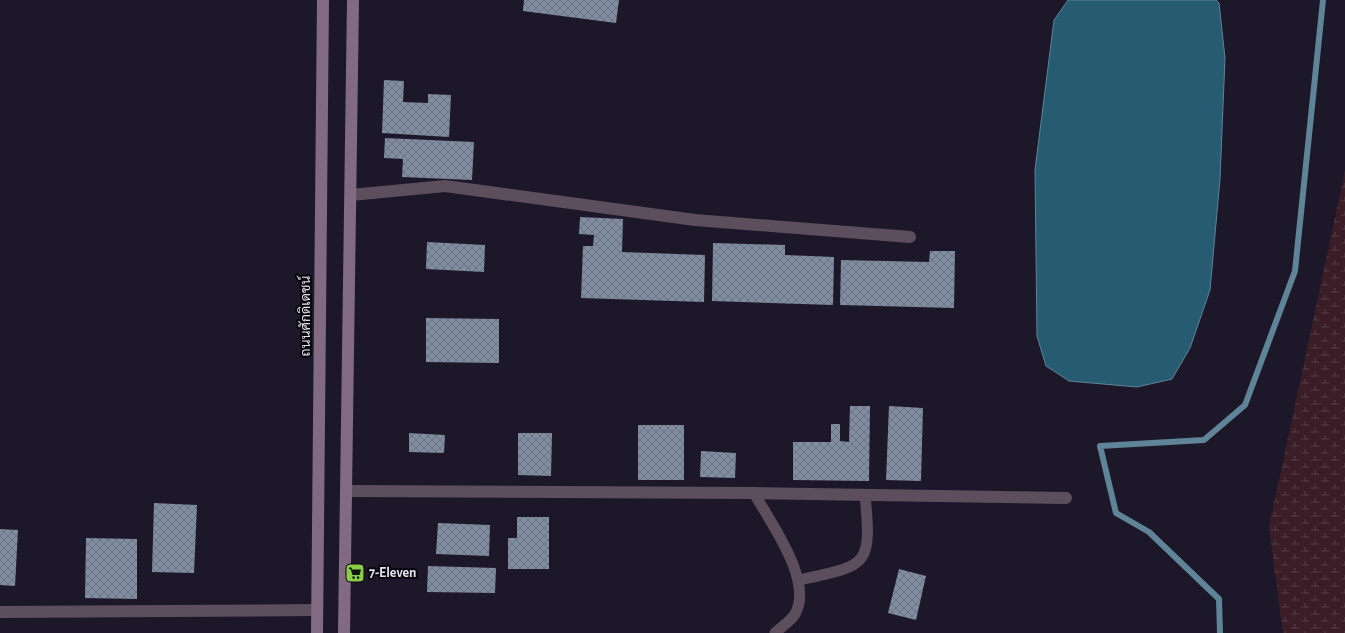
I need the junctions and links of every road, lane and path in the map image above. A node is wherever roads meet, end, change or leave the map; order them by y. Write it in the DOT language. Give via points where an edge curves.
graph roads {
  1 [pos="323,0"];
  2 [pos="353,0"];
  3 [pos="351,195"];
  4 [pos="910,237"];
  5 [pos="346,491"];
  6 [pos="754,493"];
  7 [pos="865,494"];
  8 [pos="1066,498"];
  9 [pos="799,580"];
  10 [pos="317,610"];
  11 [pos="0,612"];
  12 [pos="317,633"];
  13 [pos="344,633"];
  14 [pos="775,633"];
  1 -- 10 [label="main road, ถนนศักดิเดชน์"];
  2 -- 3 [label="main road"];
  3 -- 4 [label="street" via="445,186 695,220"];
  3 -- 5 [label="main road"];
  5 -- 6 [label="street"];
  5 -- 13 [label="main road"];
  6 -- 7 [label="street"];
  6 -- 9 [label="lane"];
  7 -- 8 [label="street"];
  7 -- 9 [label="lane" via="868,530 866,547 860,561 842,571"];
  9 -- 14 [label="lane" via="799,603 794,614"];
  10 -- 11 [label="street"];
  10 -- 12 [label="main road, ถนนศักดิเดชน์"];
}
